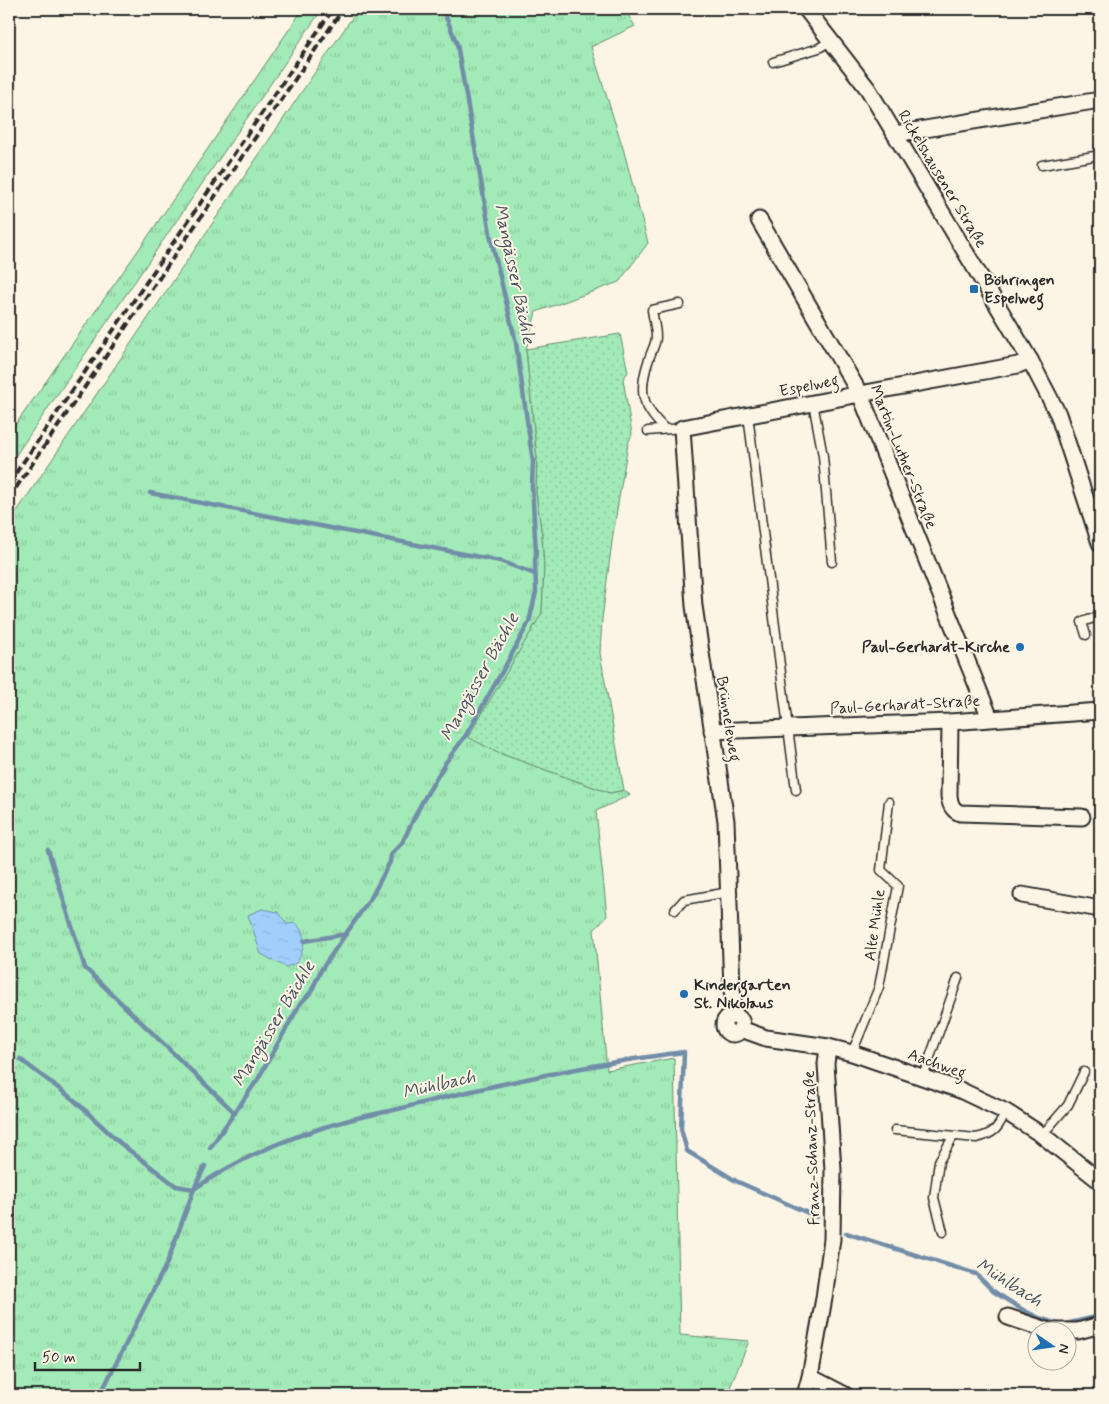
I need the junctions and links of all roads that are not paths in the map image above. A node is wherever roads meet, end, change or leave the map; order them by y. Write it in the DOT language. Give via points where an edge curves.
graph roads {
  1 [pos="806,9"];
  2 [pos="830,41"];
  3 [pos="773,62"];
  4 [pos="1100,100"];
  5 [pos="895,134"];
  6 [pos="1100,155"];
  7 [pos="1042,165"];
  8 [pos="759,220"];
  9 [pos="680,304"];
  10 [pos="1030,360"];
  11 [pos="860,394"];
  12 [pos="813,403"];
  13 [pos="748,415"];
  14 [pos="682,428"];
  15 [pos="664,429"];
  16 [pos="648,431"];
  17 [pos="1100,543"];
  18 [pos="832,562"];
  19 [pos="1100,616"];
  20 [pos="1086,635"];
  21 [pos="1100,711"];
  22 [pos="990,718"];
  23 [pos="950,722"];
  24 [pos="788,728"];
  25 [pos="712,731"];
  26 [pos="796,790"];
  27 [pos="889,802"];
  28 [pos="1082,817"];
  29 [pos="729,892"];
  30 [pos="1022,896"];
  31 [pos="1100,909"];
  32 [pos="675,910"];
  33 [pos="958,978"];
  34 [pos="738,1023"];
  35 [pos="828,1047"];
  36 [pos="852,1052"];
  37 [pos="1084,1072"];
  38 [pos="923,1077"];
  39 [pos="1006,1112"];
  40 [pos="895,1130"];
  41 [pos="1042,1136"];
  42 [pos="953,1137"];
  43 [pos="1100,1181"];
  44 [pos="943,1232"];
  45 [pos="1008,1317"];
  46 [pos="1100,1325"];
  47 [pos="810,1377"];
  48 [pos="805,1395"];
  49 [pos="845,1395"];
  1 -- 2 [label="street, Rickelshausener Straße"];
  2 -- 3 [label="lane" via="819,48"];
  2 -- 5 [label="street, Rickelshausener Straße" via="868,89"];
  4 -- 5 [label="street"];
  5 -- 10 [label="street, Rickelshausener Straße"];
  6 -- 7 [label="lane"];
  8 -- 11 [label="street, Martin-Luther-Straße"];
  9 -- 15 [label="lane" via="652,310 656,338 643,388 645,404"];
  10 -- 11 [label="street, Espelweg" via="1018,366"];
  10 -- 17 [label="street, Rickelshausener Straße" via="1058,414"];
  11 -- 12 [label="street, Espelweg"];
  11 -- 22 [label="street, Martin-Luther-Straße"];
  12 -- 13 [label="street, Espelweg"];
  12 -- 18 [label="lane" via="823,456"];
  13 -- 14 [label="street, Espelweg"];
  13 -- 24 [label="lane"];
  14 -- 15 [label="lane"];
  14 -- 25 [label="street, Brünneleweg" via="694,606"];
  15 -- 16 [label="lane"];
  19 -- 20 [label="lane" via="1082,622"];
  21 -- 22 [label="street, Paul-Gerhardt-Straße"];
  22 -- 23 [label="street, Paul-Gerhardt-Straße"];
  23 -- 24 [label="street, Paul-Gerhardt-Straße"];
  23 -- 28 [label="street" via="949,796 955,811"];
  24 -- 25 [label="street, Paul-Gerhardt-Straße"];
  24 -- 26 [label="lane"];
  25 -- 29 [label="street, Brünneleweg" via="726,821"];
  27 -- 36 [label="lane, Alte Mühle" via="881,870 898,886 879,987"];
  29 -- 32 [label="lane" via="684,900"];
  29 -- 34 [label="street, Brünneleweg" via="732,989"];
  30 -- 31 [label="street"];
  33 -- 38 [label="lane"];
  34 -- 35 [label="street, Aachweg" via="766,1038"];
  35 -- 36 [label="street, Aachweg"];
  35 -- 47 [label="street, Franz-Schanz-Straße" via="832,1239"];
  36 -- 38 [label="street, Aachweg"];
  37 -- 41 [label="lane" via="1068,1105"];
  38 -- 39 [label="street, Aachweg"];
  39 -- 41 [label="street, Aachweg"];
  39 -- 42 [label="lane" via="997,1128 988,1135"];
  40 -- 42 [label="lane"];
  41 -- 43 [label="street, Aachweg"];
  42 -- 44 [label="lane" via="939,1161 934,1198"];
  45 -- 46 [label="street" via="1050,1331 1078,1331"];
  47 -- 48 [label="street, Franz-Schanz-Straße"];
  47 -- 49 [label="street"];
}
